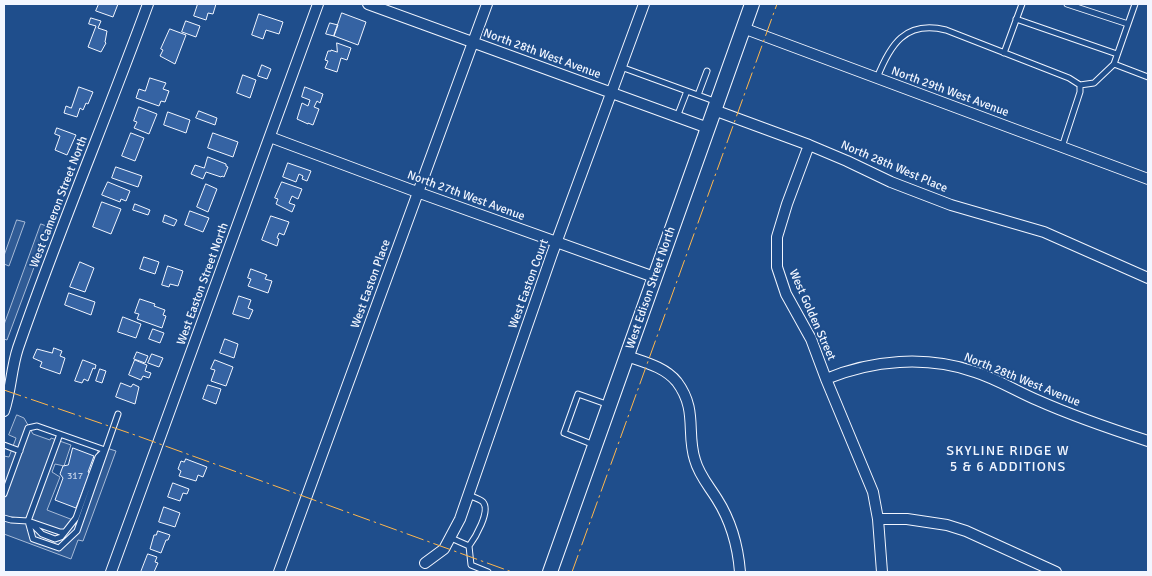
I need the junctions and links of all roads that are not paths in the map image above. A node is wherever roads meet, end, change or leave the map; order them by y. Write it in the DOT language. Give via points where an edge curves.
graph roads {
  1 [pos="148,4"];
  2 [pos="318,4"];
  3 [pos="368,4"];
  4 [pos="487,4"];
  5 [pos="644,4"];
  6 [pos="752,4"];
  7 [pos="1022,4"];
  8 [pos="1066,4"];
  9 [pos="1135,4"];
  10 [pos="1016,19"];
  11 [pos="1128,24"];
  12 [pos="744,28"];
  13 [pos="474,42"];
  14 [pos="1004,53"];
  15 [pos="1117,54"];
  16 [pos="1114,64"];
  17 [pos="622,67"];
  18 [pos="707,71"];
  19 [pos="1148,77"];
  20 [pos="877,78"];
  21 [pos="1080,84"];
  22 [pos="687,91"];
  23 [pos="612,93"];
  24 [pos="698,95"];
  25 [pos="716,106"];
  26 [pos="677,117"];
  27 [pos="708,128"];
  28 [pos="270,137"];
  29 [pos="809,145"];
  30 [pos="1062,146"];
  31 [pos="1148,179"];
  32 [pos="417,192"];
  33 [pos="557,242"];
  34 [pos="654,277"];
  35 [pos="1148,278"];
  36 [pos="627,356"];
  37 [pos="826,379"];
  38 [pos="609,405"];
  39 [pos="4,411"];
  40 [pos="118,414"];
  41 [pos="60,434"];
  42 [pos="1148,441"];
  43 [pos="4,445"];
  44 [pos="596,445"];
  45 [pos="104,450"];
  46 [pos="20,451"];
  47 [pos="4,494"];
  48 [pos="468,495"];
  49 [pos="4,518"];
  50 [pos="878,519"];
  51 [pos="28,521"];
  52 [pos="65,532"];
  53 [pos="451,538"];
  54 [pos="469,546"];
  55 [pos="425,564"];
  56 [pos="111,572"];
  57 [pos="279,572"];
  58 [pos="488,572"];
  59 [pos="550,572"];
  60 [pos="740,572"];
  61 [pos="882,572"];
  62 [pos="1056,572"];
  1 -- 39 [label="street, West Cameron Street North" via="17,351"];
  2 -- 28 [label="street, West Easton Street North"];
  3 -- 13 [label="street, North 28th West Avenue"];
  4 -- 13 [label="street, West Easton Place"];
  5 -- 17 [label="street, West Easton Court"];
  6 -- 12 [label="main road, West Edison Street North"];
  7 -- 10 [label="lane"];
  8 -- 11 [label="lane"];
  9 -- 11 [label="lane"];
  10 -- 14 [label="lane"];
  10 -- 15 [label="lane"];
  11 -- 15 [label="lane"];
  12 -- 20 [label="street, North 29th West Avenue"];
  12 -- 25 [label="main road, West Edison Street North"];
  13 -- 23 [label="street, North 28th West Avenue"];
  13 -- 32 [label="street, West Easton Place"];
  14 -- 20 [label="lane" via="946,30 912,31 898,38"];
  14 -- 21 [label="lane"];
  15 -- 16 [label="lane"];
  16 -- 19 [label="lane"];
  16 -- 21 [label="lane" via="1094,83"];
  17 -- 22 [label="lane"];
  17 -- 23 [label="street, West Easton Court"];
  18 -- 24 [label="lane"];
  20 -- 30 [label="street, North 29th West Avenue"];
  21 -- 30 [label="lane"];
  22 -- 24 [label="lane"];
  22 -- 26 [label="lane"];
  23 -- 26 [label="street, North 28th West Avenue"];
  23 -- 33 [label="street, West Easton Court"];
  24 -- 25 [label="lane"];
  25 -- 27 [label="main road, West Edison Street North"];
  25 -- 29 [label="street, North 28th West Place"];
  26 -- 27 [label="street, North 28th West Avenue"];
  27 -- 34 [label="main road, West Edison Street North"];
  28 -- 32 [label="street, North 27th West Avenue"];
  28 -- 56 [label="street, West Easton Street North"];
  29 -- 35 [label="street, North 28th West Place" via="951,205 1044,232"];
  29 -- 37 [label="street, West Golden Street" via="777,237 778,266 786,294 811,339"];
  30 -- 31 [label="street, North 29th West Avenue"];
  32 -- 33 [label="street, North 27th West Avenue"];
  32 -- 57 [label="street, West Easton Place"];
  33 -- 34 [label="street, North 27th West Avenue"];
  33 -- 48 [label="street, West Easton Court"];
  34 -- 36 [label="main road, West Edison Street North"];
  36 -- 38 [label="main road, West Edison Street North"];
  36 -- 60 [label="street" via="672,376 683,393 692,420 694,458 729,523"];
  37 -- 42 [label="street, North 28th West Avenue" via="878,364 944,364 975,372 1112,430"];
  37 -- 50 [label="street, West Golden Street" via="873,492"];
  38 -- 44 [label="main road, West Edison Street North"];
  38 -- 44 [label="lane" via="578,394 564,434"];
  40 -- 45 [label="lane"];
  41 -- 45 [label="lane"];
  41 -- 46 [label="lane" via="38,426 28,428"];
  41 -- 51 [label="lane"];
  43 -- 46 [label="lane"];
  44 -- 59 [label="main road, West Edison Street North"];
  45 -- 51 [label="lane" via="77,531 60,548 33,539"];
  45 -- 52 [label="lane" via="98,457 76,518"];
  46 -- 47 [label="lane"];
  48 -- 53 [label="street, West Easton Court"];
  48 -- 54 [label="lane" via="482,501 486,507 476,537"];
  49 -- 51 [label="lane"];
  50 -- 61 [label="street, West Golden Street"];
  50 -- 62 [label="street" via="907,519 947,525"];
  51 -- 52 [label="lane"];
  51 -- 52 [label="lane" via="42,534 55,539"];
  53 -- 54 [label="lane"];
  53 -- 55 [label="street, West Easton Court"];
  54 -- 58 [label="lane" via="470,565"];
}
